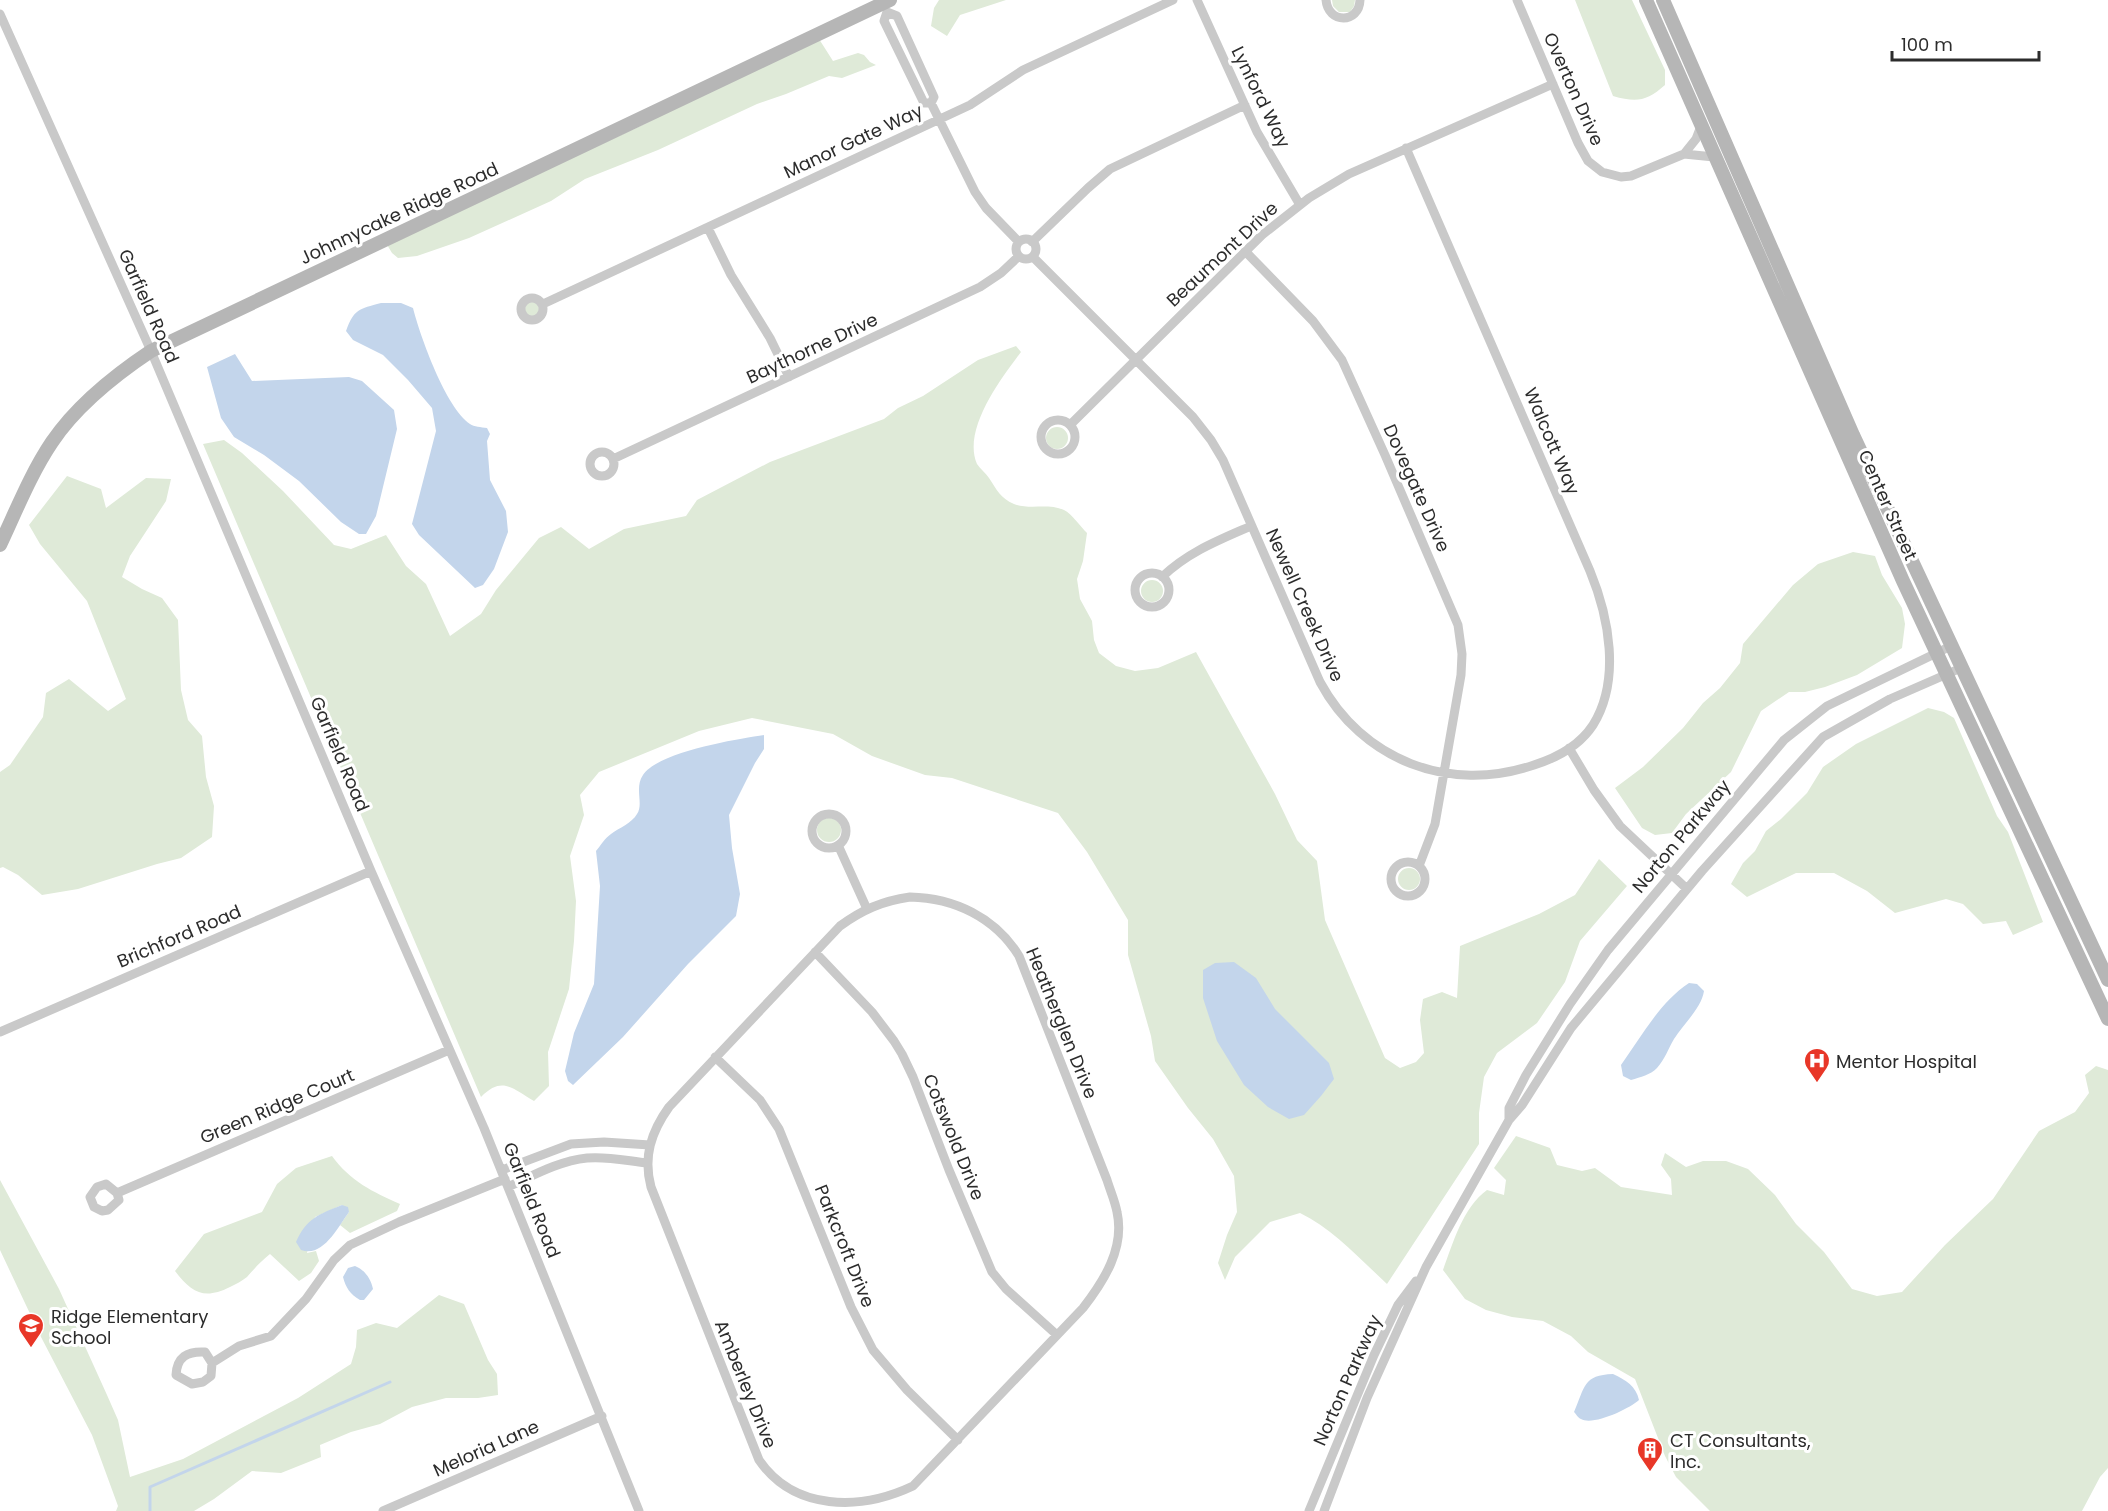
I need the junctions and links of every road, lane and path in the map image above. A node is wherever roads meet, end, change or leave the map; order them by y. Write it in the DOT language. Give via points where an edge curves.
graph roads {
  1 [pos="1173,0"];
  2 [pos="1197,0"];
  3 [pos="1326,0"];
  4 [pos="1360,0"];
  5 [pos="1516,0"];
  6 [pos="1646,0"];
  7 [pos="1663,0"];
  8 [pos="886,4"];
  9 [pos="0,14"];
  10 [pos="1553,84"];
  11 [pos="931,103"];
  12 [pos="1245,105"];
  13 [pos="939,119"];
  14 [pos="1701,126"];
  15 [pos="1406,148"];
  16 [pos="1684,154"];
  17 [pos="1714,157"];
  18 [pos="1300,205"];
  19 [pos="708,228"];
  20 [pos="1019,242"];
  21 [pos="1032,242"];
  22 [pos="1245,251"];
  23 [pos="1019,256"];
  24 [pos="1033,257"];
  25 [pos="543,304"];
  26 [pos="151,351"];
  27 [pos="1136,360"];
  28 [pos="789,377"];
  29 [pos="1070,425"];
  30 [pos="613,459"];
  31 [pos="1251,526"];
  32 [pos="0,545"];
  33 [pos="1918,574"];
  34 [pos="1162,577"];
  35 [pos="1903,581"];
  36 [pos="1951,645"];
  37 [pos="1937,652"];
  38 [pos="1961,668"];
  39 [pos="1947,674"];
  40 [pos="1569,748"];
  41 [pos="1445,774"];
  42 [pos="838,845"];
  43 [pos="1419,866"];
  44 [pos="371,871"];
  45 [pos="1671,875"];
  46 [pos="1687,889"];
  47 [pos="867,909"];
  48 [pos="814,952"];
  49 [pos="2108,980"];
  50 [pos="2108,1019"];
  51 [pos="0,1032"];
  52 [pos="449,1050"];
  53 [pos="716,1057"];
  54 [pos="1509,1120"];
  55 [pos="648,1154"];
  56 [pos="505,1179"];
  57 [pos="117,1192"];
  58 [pos="1116,1243"];
  59 [pos="1426,1267"];
  60 [pos="1057,1335"];
  61 [pos="212,1363"];
  62 [pos="602,1416"];
  63 [pos="958,1440"];
  64 [pos="817,1509"];
  65 [pos="383,1511"];
  66 [pos="639,1511"];
  67 [pos="1309,1511"];
  68 [pos="1324,1511"];
  1 -- 13 [label="street, Manor Gate Way" via="1023,70 983,97"];
  2 -- 12 [label="street, Lynford Way"];
  3 -- 4 [label="street" via="1330,13 1346,19 1356,13"];
  5 -- 10 [label="street, Overton Drive"];
  6 -- 14 [label="main road, Center Street"];
  7 -- 33 [label="main road, Center Street"];
  8 -- 11 [label="street" via="897,16 934,97"];
  8 -- 11 [label="street" via="884,21 924,103"];
  8 -- 26 [label="main road, Johnnycake Ridge Road"];
  9 -- 26 [label="street, Garfield Road"];
  10 -- 15 [label="street, Beaumont Drive"];
  10 -- 16 [label="street, Overton Drive" via="1588,161 1602,172 1631,176"];
  11 -- 13 [label="street"];
  12 -- 18 [label="street, Lynford Way" via="1265,148"];
  12 -- 21 [label="street" via="1110,169"];
  13 -- 19 [label="street, Manor Gate Way"];
  13 -- 20 [label="street" via="975,192"];
  14 -- 16 [label="street"];
  14 -- 17 [label="main road, Center Street"];
  15 -- 18 [label="street, Beaumont Drive" via="1349,174"];
  15 -- 40 [label="street, Walcott Way" via="1598,589 1610,659 1607,690 1592,727"];
  16 -- 17 [label="street, Overton Drive"];
  17 -- 35 [label="main road, Center Street"];
  18 -- 22 [label="street, Beaumont Drive"];
  19 -- 25 [label="street, Manor Gate Way"];
  19 -- 28 [label="street"];
  20 -- 21 [label="street"];
  20 -- 23 [label="street"];
  21 -- 24 [label="street" via="1036,249"];
  22 -- 27 [label="street, Beaumont Drive"];
  22 -- 41 [label="street, Dovegate Drive" via="1313,321 1342,360 1456,618 1462,667"];
  23 -- 24 [label="street"];
  23 -- 28 [label="street, Baythorne Drive" via="980,287"];
  24 -- 27 [label="street, Newell Creek Drive"];
  26 -- 32 [label="main road, Johnnycake Ridge Road" via="93,396 52,441"];
  26 -- 44 [label="street, Garfield Road"];
  27 -- 29 [label="street, Beaumont Drive"];
  27 -- 31 [label="street, Newell Creek Drive" via="1211,440"];
  28 -- 30 [label="street, Baythorne Drive"];
  31 -- 34 [label="street" via="1196,550"];
  31 -- 41 [label="street, Newell Creek Drive" via="1320,682 1335,706 1354,728 1385,751"];
  33 -- 35 [label="main road"];
  33 -- 36 [label="main road, Center Street"];
  35 -- 37 [label="main road, Center Street"];
  36 -- 37 [label="street, Norton Parkway"];
  36 -- 38 [label="main road, Center Street"];
  37 -- 39 [label="main road, Center Street"];
  37 -- 45 [label="street, Norton Parkway" via="1827,706 1784,740"];
  38 -- 39 [label="street, Norton Parkway"];
  38 -- 49 [label="main road, Center Street"];
  39 -- 46 [label="street, Norton Parkway" via="1890,699 1823,737"];
  39 -- 50 [label="main road, Center Street"];
  40 -- 41 [label="street, Newell Creek Drive" via="1543,762 1503,773"];
  40 -- 45 [label="street" via="1620,826"];
  41 -- 43 [label="street, Dovegate Drive" via="1435,824"];
  42 -- 47 [label="street"];
  44 -- 51 [label="street, Brichford Road"];
  44 -- 52 [label="street, Garfield Road"];
  45 -- 46 [label="street"];
  45 -- 54 [label="street, Norton Parkway" via="1569,1004 1509,1108"];
  46 -- 54 [label="street, Norton Parkway" via="1570,1028"];
  47 -- 48 [label="street, Heatherglen Drive" via="840,926"];
  47 -- 58 [label="street, Heatherglen Drive" via="910,897 943,901 972,911 1011,944 1107,1180 1117,1211"];
  48 -- 53 [label="street, Heatherglen Drive"];
  48 -- 60 [label="street, Cotswold Drive" via="872,1012 902,1054 992,1272"];
  52 -- 56 [label="street, Garfield Road"];
  52 -- 57 [label="street, Green Ridge Court"];
  53 -- 55 [label="street, Heatherglen Drive" via="669,1107 653,1133"];
  53 -- 63 [label="street, Parkcroft Drive" via="760,1100 779,1129 851,1307 873,1350"];
  54 -- 59 [label="street, Norton Parkway"];
  55 -- 56 [label="street" via="575,1160"];
  55 -- 56 [label="street" via="604,1142 571,1144"];
  55 -- 64 [label="street, Amberley Drive" via="649,1178 660,1211 759,1460 780,1487"];
  56 -- 61 [label="street" via="350,1245 271,1336 239,1346"];
  56 -- 62 [label="street, Garfield Road"];
  58 -- 60 [label="street, Amberley Drive" via="1102,1284"];
  59 -- 67 [label="street, Norton Parkway" via="1398,1305"];
  59 -- 68 [label="street, Norton Parkway" via="1367,1398"];
  60 -- 63 [label="street, Amberley Drive"];
  62 -- 65 [label="street, Meloria Lane"];
  62 -- 66 [label="street, Garfield Road"];
  63 -- 64 [label="street, Amberley Drive" via="913,1486 889,1500 867,1508"];
}
